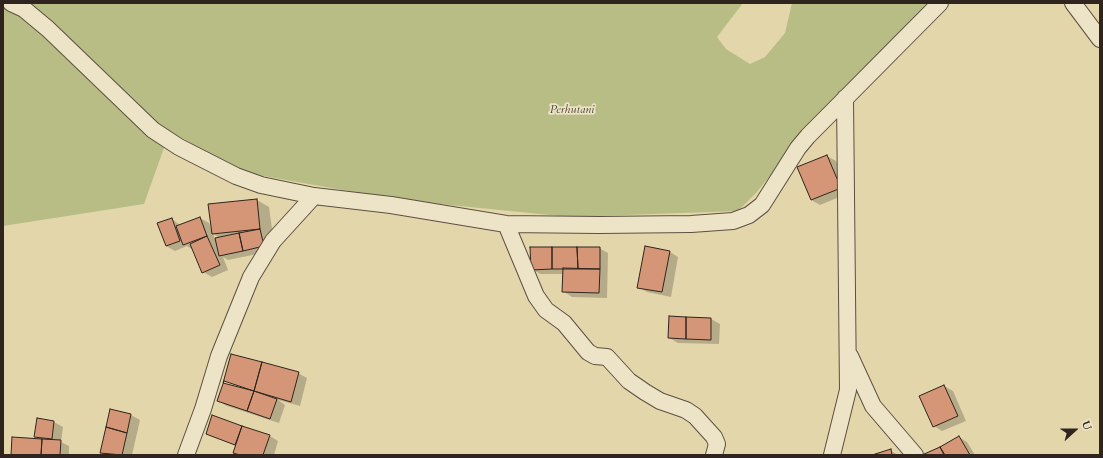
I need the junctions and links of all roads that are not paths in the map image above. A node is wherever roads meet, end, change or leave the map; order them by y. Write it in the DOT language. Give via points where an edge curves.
graph roads {
  1 [pos="11,3"];
  2 [pos="940,3"];
  3 [pos="1073,3"];
  4 [pos="1100,39"];
  5 [pos="845,98"];
  6 [pos="314,196"];
  7 [pos="506,224"];
  8 [pos="847,349"];
  9 [pos="186,455"];
  10 [pos="714,455"];
  11 [pos="832,455"];
  12 [pos="915,455"];
  1 -- 6 [label="street" via="24,9 48,29 153,130 179,147 236,176 262,185"];
  2 -- 5 [label="street"];
  3 -- 4 [label="street"];
  5 -- 7 [label="street" via="798,148 762,205 733,221 660,224"];
  5 -- 8 [label="street"];
  6 -- 7 [label="street" via="391,205"];
  6 -- 9 [label="street" via="273,241 251,277 219,356"];
  7 -- 10 [label="street" via="536,296 546,310 564,322 588,352 595,356 607,357 629,381 645,392 695,416 714,437 717,444"];
  8 -- 11 [label="street" via="848,390"];
  8 -- 12 [label="street" via="873,406"];
}
